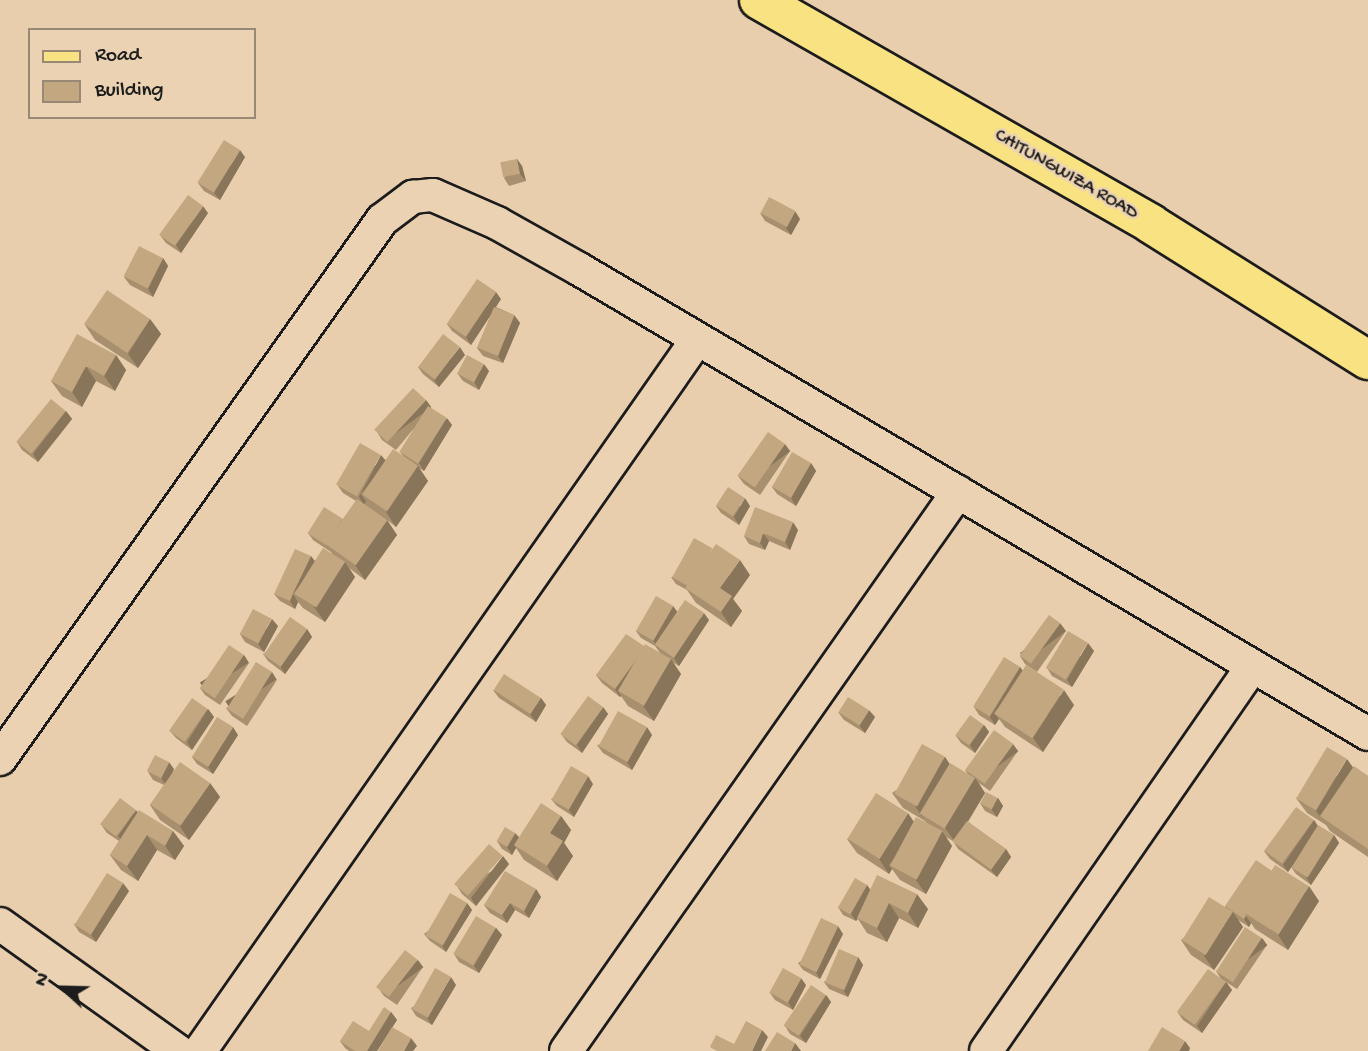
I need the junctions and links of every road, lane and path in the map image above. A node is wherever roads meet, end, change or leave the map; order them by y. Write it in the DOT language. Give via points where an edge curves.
graph roads {
  1 [pos="759,0"];
  2 [pos="696,341"];
  3 [pos="1368,360"];
  4 [pos="958,492"];
  5 [pos="1252,667"];
  6 [pos="1368,734"];
  7 [pos="0,759"];
  8 [pos="0,924"];
  9 [pos="178,1051"];
  10 [pos="200,1051"];
  11 [pos="566,1051"];
  12 [pos="986,1051"];
  1 -- 3 [label="main road, CHITUNGWIZA ROAD" via="1152,224"];
  2 -- 4 [label="street"];
  2 -- 7 [label="street" via="579,269 467,209 433,195 397,204"];
  2 -- 10 [label="street"];
  4 -- 5 [label="street"];
  4 -- 11 [label="street"];
  5 -- 6 [label="street"];
  5 -- 12 [label="street"];
  8 -- 9 [label="street"];
}
